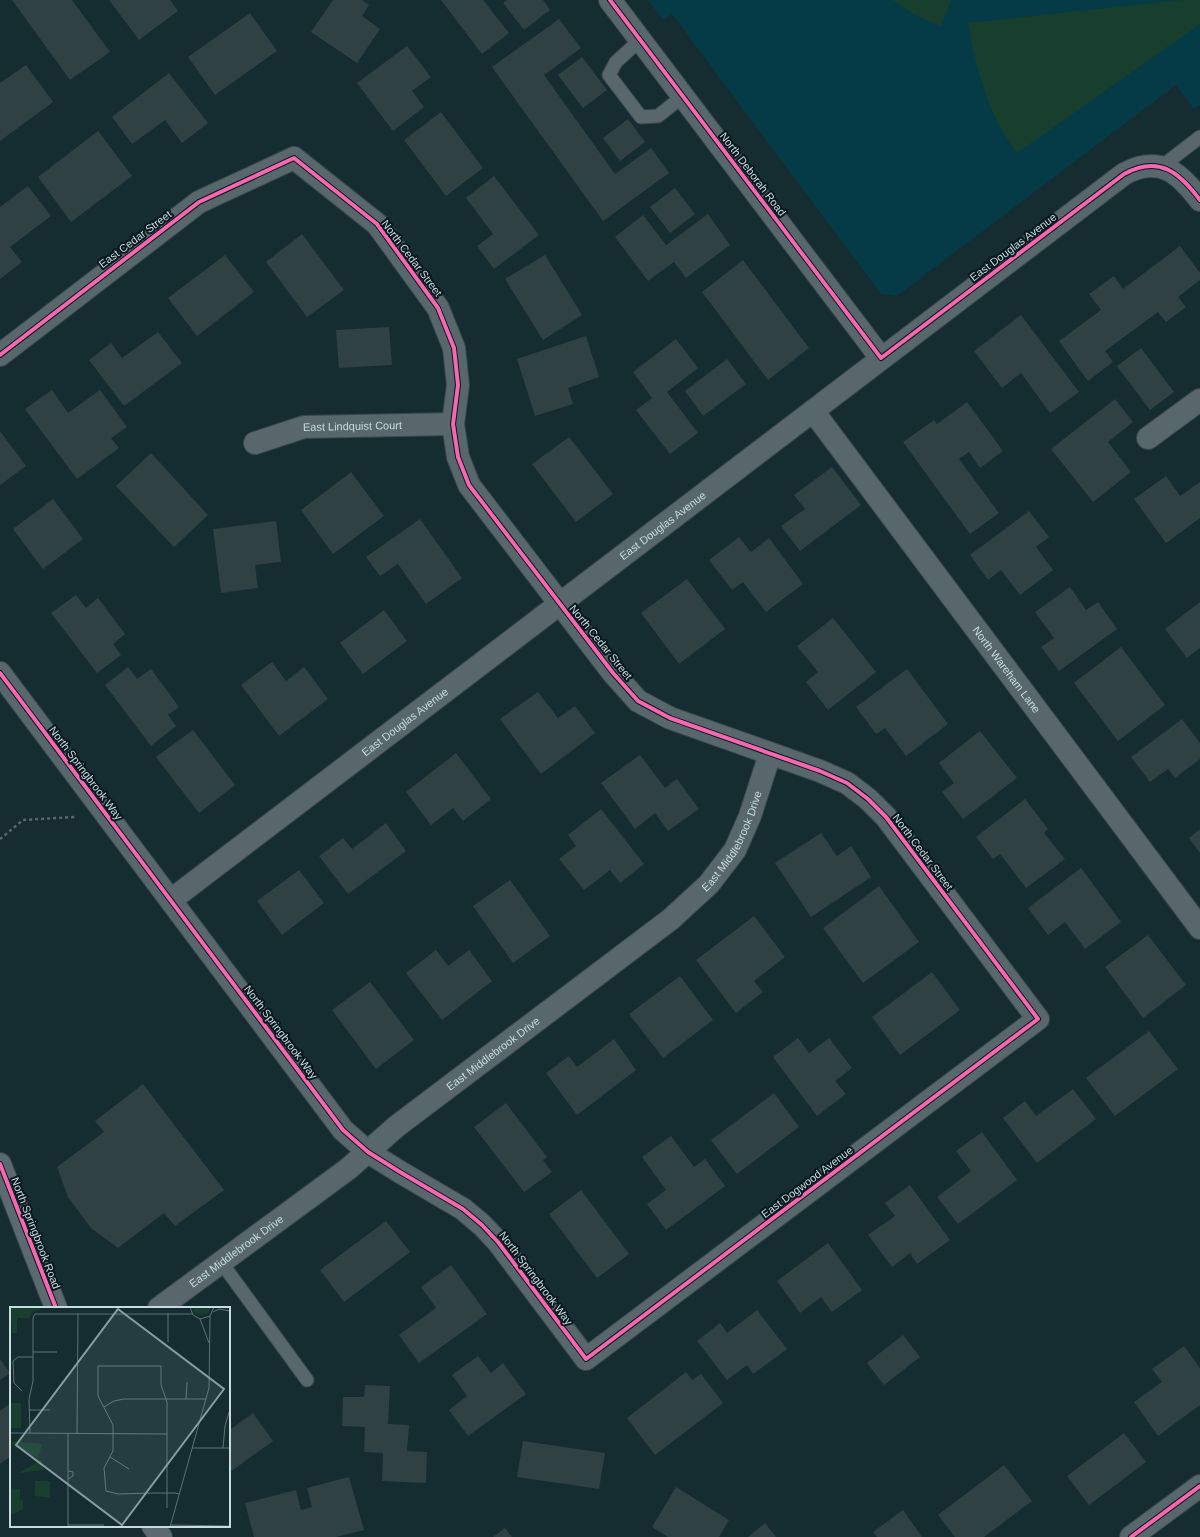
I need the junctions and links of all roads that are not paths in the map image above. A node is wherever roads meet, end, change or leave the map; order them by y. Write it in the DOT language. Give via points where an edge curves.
graph roads {
  1 [pos="610,0"];
  2 [pos="640,40"];
  3 [pos="682,97"];
  4 [pos="1200,137"];
  5 [pos="294,158"];
  6 [pos="1161,167"];
  7 [pos="1200,200"];
  8 [pos="0,355"];
  9 [pos="882,358"];
  10 [pos="1200,400"];
  11 [pos="813,411"];
  12 [pos="453,424"];
  13 [pos="1148,438"];
  14 [pos="255,443"];
  15 [pos="559,604"];
  16 [pos="0,673"];
  17 [pos="770,754"];
  18 [pos="171,900"];
  19 [pos="1200,928"];
  20 [pos="1038,1019"];
  21 [pos="368,1152"];
  22 [pos="0,1164"];
  23 [pos="221,1262"];
  24 [pos="56,1307"];
  25 [pos="160,1307"];
  26 [pos="586,1360"];
  27 [pos="307,1380"];
  28 [pos="1200,1486"];
  29 [pos="154,1527"];
  30 [pos="161,1537"];
  31 [pos="1131,1537"];
  1 -- 2 [label="street, North Deborah Road"];
  2 -- 3 [label="street, North Deborah Road"];
  2 -- 3 [label="lane" via="616,62 609,75 641,117 658,116"];
  3 -- 9 [label="street, North Deborah Road"];
  4 -- 6 [label="lane"];
  5 -- 8 [label="street, East Cedar Street" via="198,202"];
  5 -- 12 [label="street, North Cedar Street" via="377,224 438,308 454,348 458,385"];
  6 -- 7 [label="street" via="1184,182"];
  6 -- 9 [label="street, East Douglas Avenue" via="1149,165 1124,174"];
  9 -- 11 [label="street, East Douglas Avenue"];
  10 -- 13 [label="street"];
  11 -- 15 [label="street, East Douglas Avenue"];
  11 -- 19 [label="street, North Wareham Lane"];
  12 -- 14 [label="street, East Lindquist Court" via="304,427"];
  12 -- 15 [label="street, North Cedar Street" via="458,458 469,485"];
  15 -- 17 [label="street, North Cedar Street" via="612,673 638,701 670,718"];
  15 -- 18 [label="street, East Douglas Avenue"];
  16 -- 18 [label="street, North Springbrook Way"];
  17 -- 20 [label="street, North Cedar Street" via="847,783 868,798 886,817"];
  17 -- 21 [label="street, East Middlebrook Drive" via="750,816 735,850 709,884 671,919 397,1126"];
  18 -- 21 [label="street, North Springbrook Way" via="343,1130"];
  20 -- 26 [label="street, East Dogwood Avenue"];
  21 -- 23 [label="street, East Middlebrook Drive"];
  21 -- 26 [label="street, North Springbrook Way" via="464,1209 482,1225 498,1242"];
  22 -- 24 [label="main road, North Springbrook Road"];
  23 -- 25 [label="street, East Middlebrook Drive"];
  23 -- 27 [label="lane"];
  28 -- 31 [label="street"];
  29 -- 30 [label="main road"];
}
